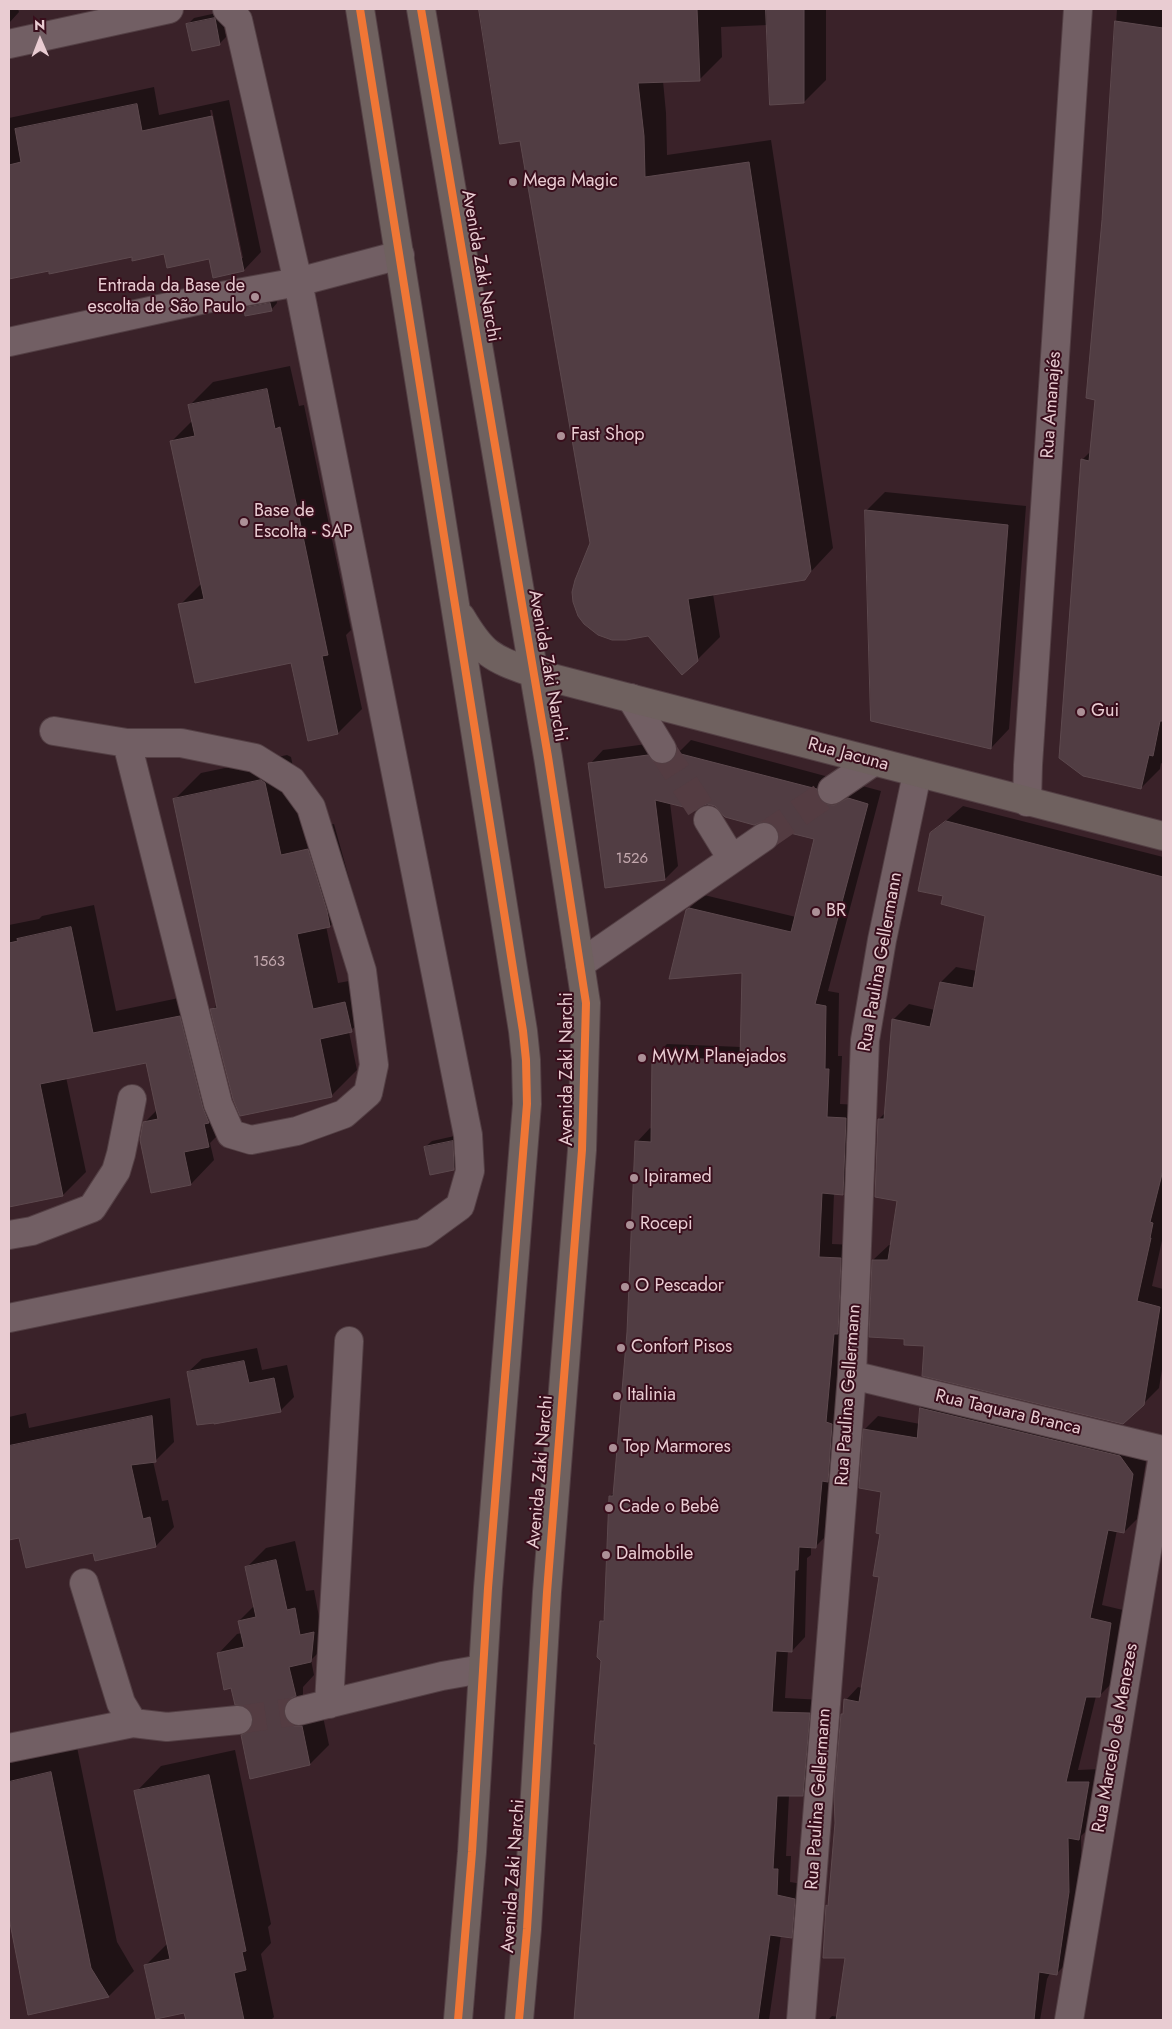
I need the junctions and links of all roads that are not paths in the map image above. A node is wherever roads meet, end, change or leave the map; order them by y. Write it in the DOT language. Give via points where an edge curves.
graph roads {
  1 [pos="169,9"];
  2 [pos="227,9"];
  3 [pos="360,9"];
  4 [pos="421,9"];
  5 [pos="1078,9"];
  6 [pos="9,44"];
  7 [pos="400,255"];
  8 [pos="298,282"];
  9 [pos="9,342"];
  10 [pos="456,609"];
  11 [pos="533,673"];
  12 [pos="631,698"];
  13 [pos="54,731"];
  14 [pos="127,743"];
  15 [pos="662,749"];
  16 [pos="873,762"];
  17 [pos="917,774"];
  18 [pos="832,790"];
  19 [pos="1027,802"];
  20 [pos="708,820"];
  21 [pos="1163,836"];
  22 [pos="764,837"];
  23 [pos="732,859"];
  24 [pos="580,964"];
  25 [pos="132,1099"];
  26 [pos="9,1235"];
  27 [pos="9,1318"];
  28 [pos="349,1340"];
  29 [pos="852,1375"];
  30 [pos="1163,1450"];
  31 [pos="1163,1455"];
  32 [pos="84,1583"];
  33 [pos="482,1669"];
  34 [pos="329,1704"];
  35 [pos="299,1711"];
  36 [pos="238,1720"];
  37 [pos="133,1723"];
  38 [pos="9,1748"];
  39 [pos="458,2020"];
  40 [pos="519,2020"];
  41 [pos="801,2020"];
  42 [pos="1068,2020"];
  1 -- 6 [label="street"];
  2 -- 8 [label="street" via="238,20"];
  3 -- 7 [label="main road"];
  4 -- 11 [label="main road, Avenida Zaki Narchi"];
  5 -- 19 [label="street, Rua Amanajés"];
  7 -- 8 [label="street"];
  7 -- 10 [label="main road"];
  8 -- 9 [label="street"];
  8 -- 27 [label="street" via="468,1135 470,1171 460,1206 423,1233"];
  10 -- 11 [label="main road, Rua Jacuna" via="474,640 487,652 497,660"];
  10 -- 33 [label="main road" via="526,1060 527,1104"];
  11 -- 12 [label="main road, Rua Jacuna"];
  11 -- 24 [label="main road, Avenida Zaki Narchi"];
  12 -- 15 [label="street"];
  12 -- 16 [label="main road, Rua Jacuna"];
  13 -- 14 [label="street"];
  14 -- 14 [label="street" via="181,744 254,758 292,781 311,807 362,971 374,1065 368,1093 344,1114 297,1131 251,1140 231,1134 218,1104"];
  16 -- 17 [label="main road, Rua Jacuna"];
  16 -- 18 [label="street"];
  17 -- 19 [label="main road, Rua Jacuna"];
  17 -- 29 [label="street, Rua Paulina Gellermann" via="882,940 865,1040"];
  19 -- 21 [label="main road, Rua Jacuna"];
  20 -- 23 [label="street"];
  22 -- 23 [label="street"];
  23 -- 24 [label="street"];
  24 -- 40 [label="main road, Avenida Zaki Narchi" via="586,1003 586,1084 547,1592"];
  25 -- 26 [label="street" via="116,1171 92,1208 32,1231"];
  28 -- 34 [label="street"];
  29 -- 30 [label="street, Rua Taquara Branca"];
  29 -- 41 [label="street, Rua Paulina Gellermann"];
  31 -- 42 [label="street, Rua Marcelo de Menezes"];
  32 -- 37 [label="street" via="120,1703"];
  33 -- 34 [label="street"];
  33 -- 39 [label="main road" via="472,1852"];
  34 -- 35 [label="street"];
  36 -- 37 [label="street" via="168,1727"];
  37 -- 38 [label="street"];
}
